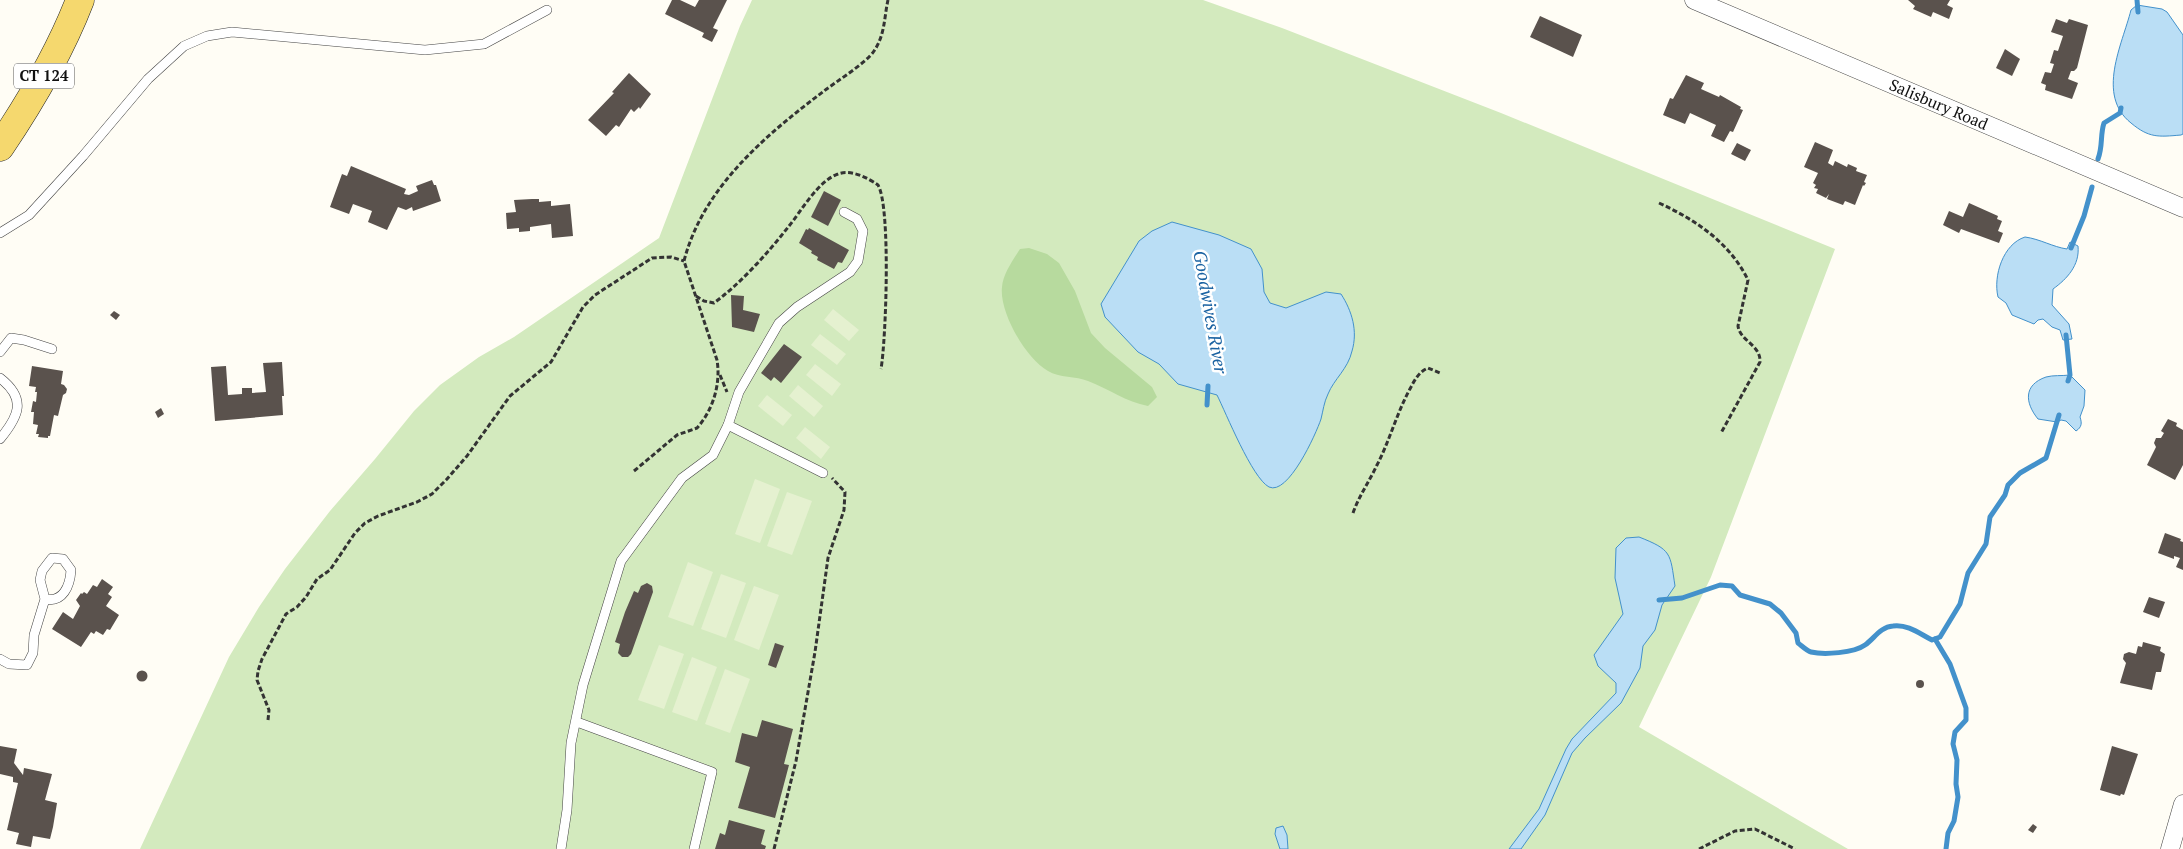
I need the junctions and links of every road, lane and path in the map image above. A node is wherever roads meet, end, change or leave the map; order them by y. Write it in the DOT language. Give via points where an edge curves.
graph roads {
  1 [pos="80,0"];
  2 [pos="888,0"];
  3 [pos="1694,0"];
  4 [pos="547,10"];
  5 [pos="0,147"];
  6 [pos="1659,203"];
  7 [pos="2183,208"];
  8 [pos="844,212"];
  9 [pos="0,233"];
  10 [pos="684,261"];
  11 [pos="696,296"];
  12 [pos="52,349"];
  13 [pos="0,352"];
  14 [pos="881,369"];
  15 [pos="1440,373"];
  16 [pos="0,378"];
  17 [pos="728,425"];
  18 [pos="1721,433"];
  19 [pos="0,439"];
  20 [pos="634,471"];
  21 [pos="823,474"];
  22 [pos="1353,513"];
  23 [pos="44,600"];
  24 [pos="0,659"];
  25 [pos="268,720"];
  26 [pos="576,722"];
  27 [pos="2183,804"];
  28 [pos="561,849"];
  29 [pos="694,849"];
  30 [pos="774,849"];
  31 [pos="1699,849"];
  32 [pos="1795,849"];
  33 [pos="2170,849"];
  1 -- 5 [label="main road, CT 124" via="72,22 27,107"];
  2 -- 10 [label="path" via="882,37 874,52 776,129 730,174 701,219"];
  3 -- 7 [label="street, Salisbury Road"];
  4 -- 9 [label="lane" via="484,44 424,50 240,32 207,36 184,46 148,79 29,215"];
  6 -- 18 [label="path" via="1690,218 1727,248 1748,280 1739,333 1757,350 1760,362"];
  8 -- 17 [label="lane" via="857,219 863,230 858,261 850,272 797,307 779,324 739,392"];
  10 -- 11 [label="path"];
  10 -- 25 [label="path" via="671,257 652,258 595,295 583,307 550,362 510,396 467,456 432,494 378,516 355,533 330,570 317,579 297,607 286,614 262,659 258,680 269,710"];
  11 -- 14 [label="path" via="714,303 754,267 828,179 839,173 860,175 878,185 883,201 886,285"];
  11 -- 20 [label="path" via="720,375 711,405 697,428 677,435"];
  12 -- 13 [label="lane" via="11,338"];
  15 -- 22 [label="path" via="1428,368 1418,375"];
  16 -- 19 [label="lane" via="15,393 18,405 15,418"];
  17 -- 21 [label="lane"];
  17 -- 26 [label="lane" via="713,455 682,478 621,561 583,685"];
  21 -- 30 [label="path" via="835,480 845,492 844,510 828,558 796,761"];
  23 -- 23 [label="lane" via="40,586 42,571 52,558 63,560 70,570 66,590 55,600"];
  23 -- 24 [label="lane" via="34,635 33,653 27,665 9,664"];
  26 -- 28 [label="lane" via="571,743"];
  26 -- 29 [label="lane" via="712,772"];
  27 -- 33 [label="street"];
  31 -- 32 [label="path" via="1735,831 1755,829"];
}
